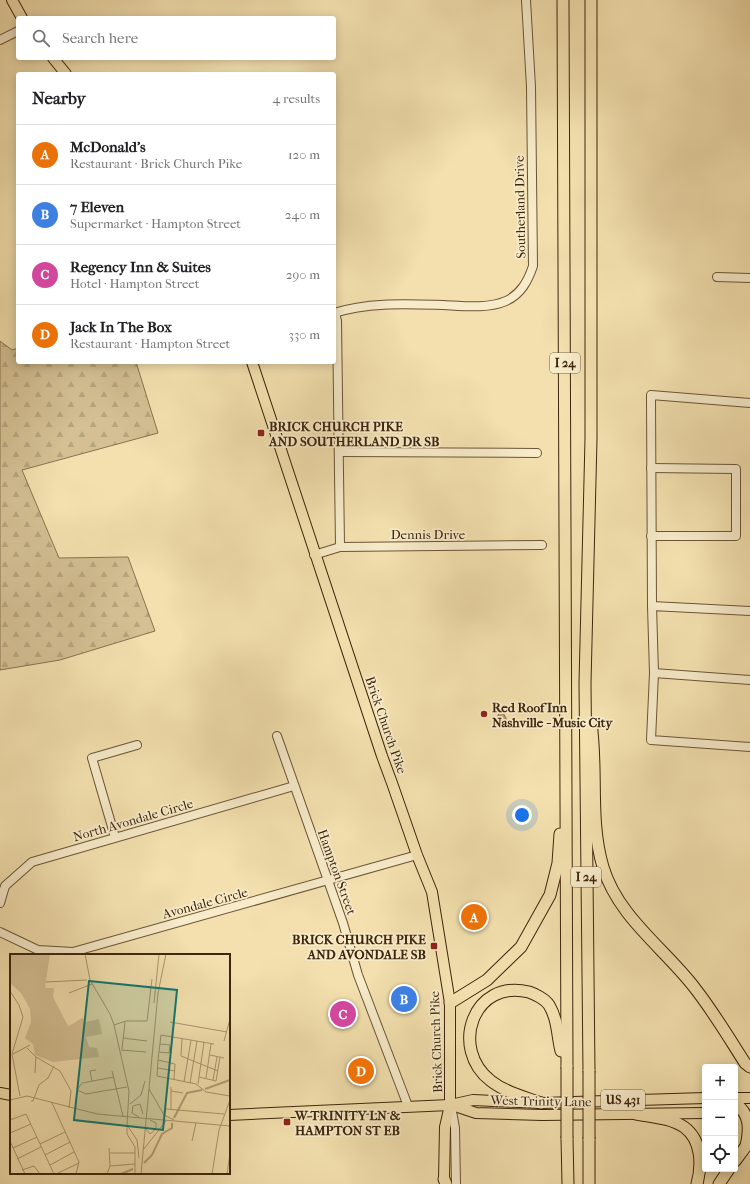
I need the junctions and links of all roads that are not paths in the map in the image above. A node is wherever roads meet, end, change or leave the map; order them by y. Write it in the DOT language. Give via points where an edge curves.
graph roads {
  1 [pos="12,0"];
  2 [pos="526,0"];
  3 [pos="563,0"];
  4 [pos="591,0"];
  5 [pos="21,16"];
  6 [pos="16,32"];
  7 [pos="0,40"];
  8 [pos="55,60"];
  9 [pos="64,72"];
  10 [pos="717,277"];
  11 [pos="750,278"];
  12 [pos="336,312"];
  13 [pos="336,318"];
  14 [pos="253,364"];
  15 [pos="750,403"];
  16 [pos="339,452"];
  17 [pos="538,453"];
  18 [pos="651,468"];
  19 [pos="651,536"];
  20 [pos="542,545"];
  21 [pos="340,547"];
  22 [pos="314,555"];
  23 [pos="652,606"];
  24 [pos="750,611"];
  25 [pos="654,673"];
  26 [pos="750,680"];
  27 [pos="585,683"];
  28 [pos="566,726"];
  29 [pos="277,736"];
  30 [pos="137,745"];
  31 [pos="750,746"];
  32 [pos="294,786"];
  33 [pos="115,837"];
  34 [pos="417,855"];
  35 [pos="328,882"];
  36 [pos="0,904"];
  37 [pos="0,932"];
  38 [pos="450,1003"];
  39 [pos="567,1067"];
  40 [pos="750,1067"];
  41 [pos="0,1093"];
  42 [pos="10,1095"];
  43 [pos="702,1098"];
  44 [pos="738,1098"];
  45 [pos="750,1098"];
  46 [pos="541,1103"];
  47 [pos="450,1105"];
  48 [pos="408,1106"];
  49 [pos="743,1111"];
  50 [pos="702,1113"];
  51 [pos="230,1114"];
  52 [pos="636,1114"];
  53 [pos="748,1143"];
  54 [pos="589,1154"];
  55 [pos="738,1157"];
  56 [pos="728,1172"];
  57 [pos="445,1182"];
  58 [pos="456,1184"];
  59 [pos="568,1184"];
  60 [pos="589,1184"];
  61 [pos="597,1184"];
  62 [pos="697,1184"];
  63 [pos="719,1184"];
  1 -- 5 [label="main road"];
  2 -- 12 [label="street, Southerland Drive" via="531,87 533,266 524,287 516,296 484,306 404,304 348,308"];
  3 -- 28 [label="highway, I 24"];
  4 -- 27 [label="highway, I 24" via="591,439"];
  6 -- 7 [label="street"];
  8 -- 9 [label="main road"];
  10 -- 11 [label="street"];
  13 -- 16 [label="street"];
  14 -- 22 [label="main road, Brick Church Pike"];
  15 -- 18 [label="street" via="651,395"];
  16 -- 17 [label="street"];
  16 -- 21 [label="street"];
  18 -- 19 [label="street"];
  18 -- 19 [label="street" via="736,469 736,536"];
  19 -- 23 [label="street"];
  20 -- 21 [label="street, Dennis Drive"];
  21 -- 22 [label="street, Dennis Drive"];
  22 -- 34 [label="main road, Brick Church Pike"];
  23 -- 24 [label="street"];
  23 -- 25 [label="street"];
  25 -- 26 [label="street"];
  25 -- 31 [label="street" via="652,740"];
  27 -- 40 [label="highway" via="593,738 594,820 603,868 631,917 695,988"];
  27 -- 54 [label="highway, I 24, bridge"];
  28 -- 38 [label="highway" via="558,863 550,896 521,947 487,980"];
  28 -- 39 [label="highway, I 24"];
  29 -- 32 [label="street, Hampton Street"];
  30 -- 33 [label="street" via="92,758"];
  32 -- 33 [label="street, North Avondale Circle"];
  32 -- 35 [label="street, Hampton Street"];
  33 -- 36 [label="street, North Avondale Circle" via="32,862 5,886"];
  34 -- 35 [label="street, Avondale Circle"];
  34 -- 38 [label="main road, Brick Church Pike" via="432,892"];
  35 -- 37 [label="street, Avondale Circle" via="73,952 38,950"];
  35 -- 48 [label="street, Hampton Street" via="358,975"];
  38 -- 47 [label="main road, Brick Church Pike"];
  39 -- 46 [label="highway" via="560,1050 558,1025 548,1003 535,994 509,990 486,999 477,1011 470,1028 470,1045 474,1058 490,1080 508,1092"];
  39 -- 59 [label="highway, I 24, bridge"];
  41 -- 42 [label="main road"];
  43 -- 46 [label="main road, West Trinity Lane / US 431"];
  44 -- 45 [label="main road"];
  46 -- 47 [label="main road, West Trinity Lane / US 431" via="473,1100"];
  47 -- 48 [label="main road, West Trinity Lane / US 431"];
  47 -- 52 [label="main road, West Trinity Lane / US 431" via="476,1113"];
  47 -- 57 [label="main road, Brick Church Pike" via="445,1127"];
  47 -- 58 [label="street, Brick Church Pike" via="455,1128"];
  48 -- 51 [label="main road, West Trinity Lane / US 431"];
  49 -- 53 [label="highway" via="750,1126"];
  50 -- 52 [label="main road, West Trinity Lane / US 431"];
  52 -- 62 [label="highway" via="664,1119 684,1127 692,1136 698,1148 700,1161"];
  53 -- 55 [label="highway"];
  54 -- 60 [label="highway, I 24"];
  54 -- 61 [label="highway"];
  56 -- 63 [label="highway"];
}
